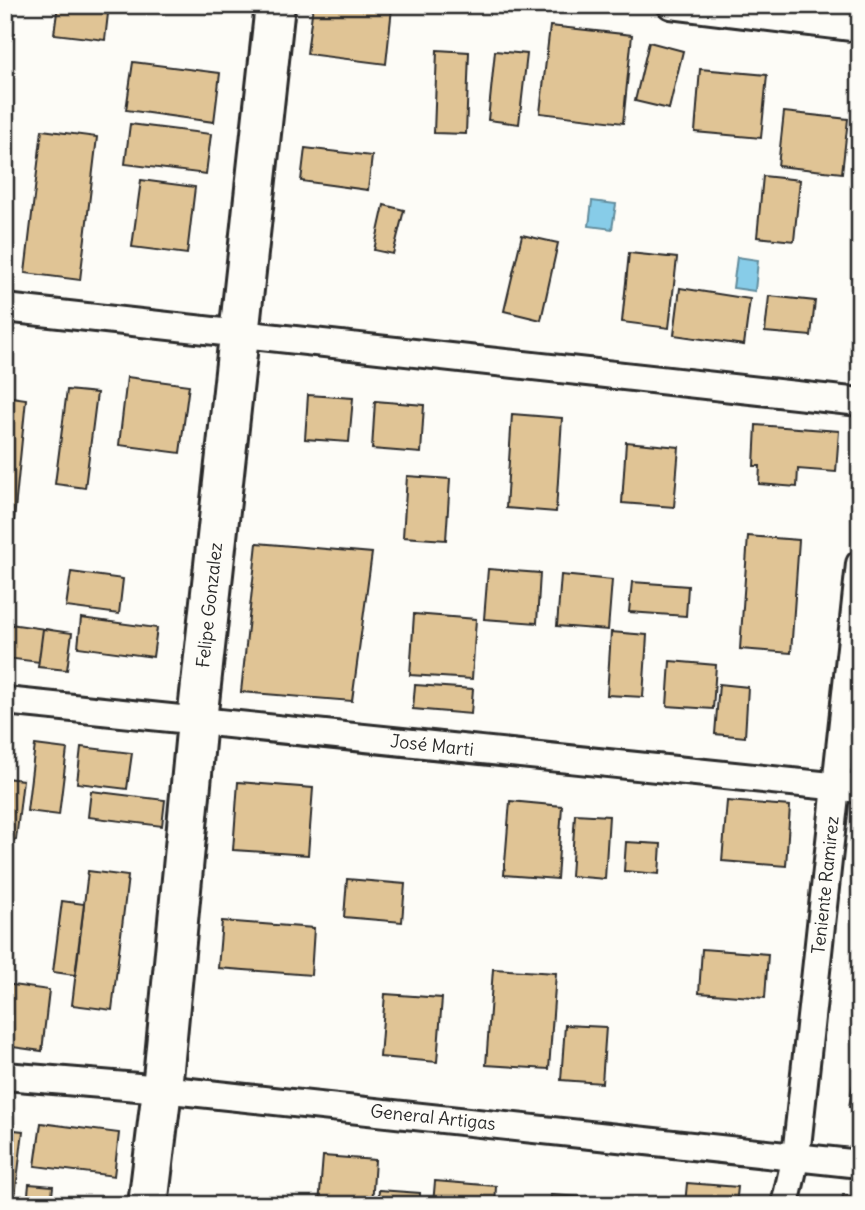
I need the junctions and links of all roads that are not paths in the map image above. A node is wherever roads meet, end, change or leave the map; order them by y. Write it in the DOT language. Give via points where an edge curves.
graph roads {
  1 [pos="275,5"];
  2 [pos="671,5"];
  3 [pos="860,28"];
  4 [pos="5,308"];
  5 [pos="239,333"];
  6 [pos="860,402"];
  7 [pos="860,564"];
  8 [pos="5,701"];
  9 [pos="197,721"];
  10 [pos="848,788"];
  11 [pos="5,1076"];
  12 [pos="162,1089"];
  13 [pos="796,1156"];
  14 [pos="860,1164"];
  15 [pos="148,1205"];
  16 [pos="785,1205"];
  1 -- 5 [label="street, Felipe Gonzalez"];
  2 -- 3 [label="street"];
  4 -- 5 [label="street"];
  5 -- 6 [label="street"];
  5 -- 9 [label="street, Felipe Gonzalez"];
  7 -- 10 [label="street, Teniente Ramirez"];
  8 -- 9 [label="street, José Marti"];
  9 -- 10 [label="street, José Marti"];
  9 -- 12 [label="street, Felipe Gonzalez"];
  10 -- 13 [label="street, Teniente Ramirez"];
  11 -- 12 [label="street, General Artigas"];
  12 -- 13 [label="street, General Artigas"];
  12 -- 15 [label="street, Felipe Gonzalez"];
  13 -- 14 [label="street, General Artigas"];
  13 -- 16 [label="street, Teniente Ramirez"];
}
